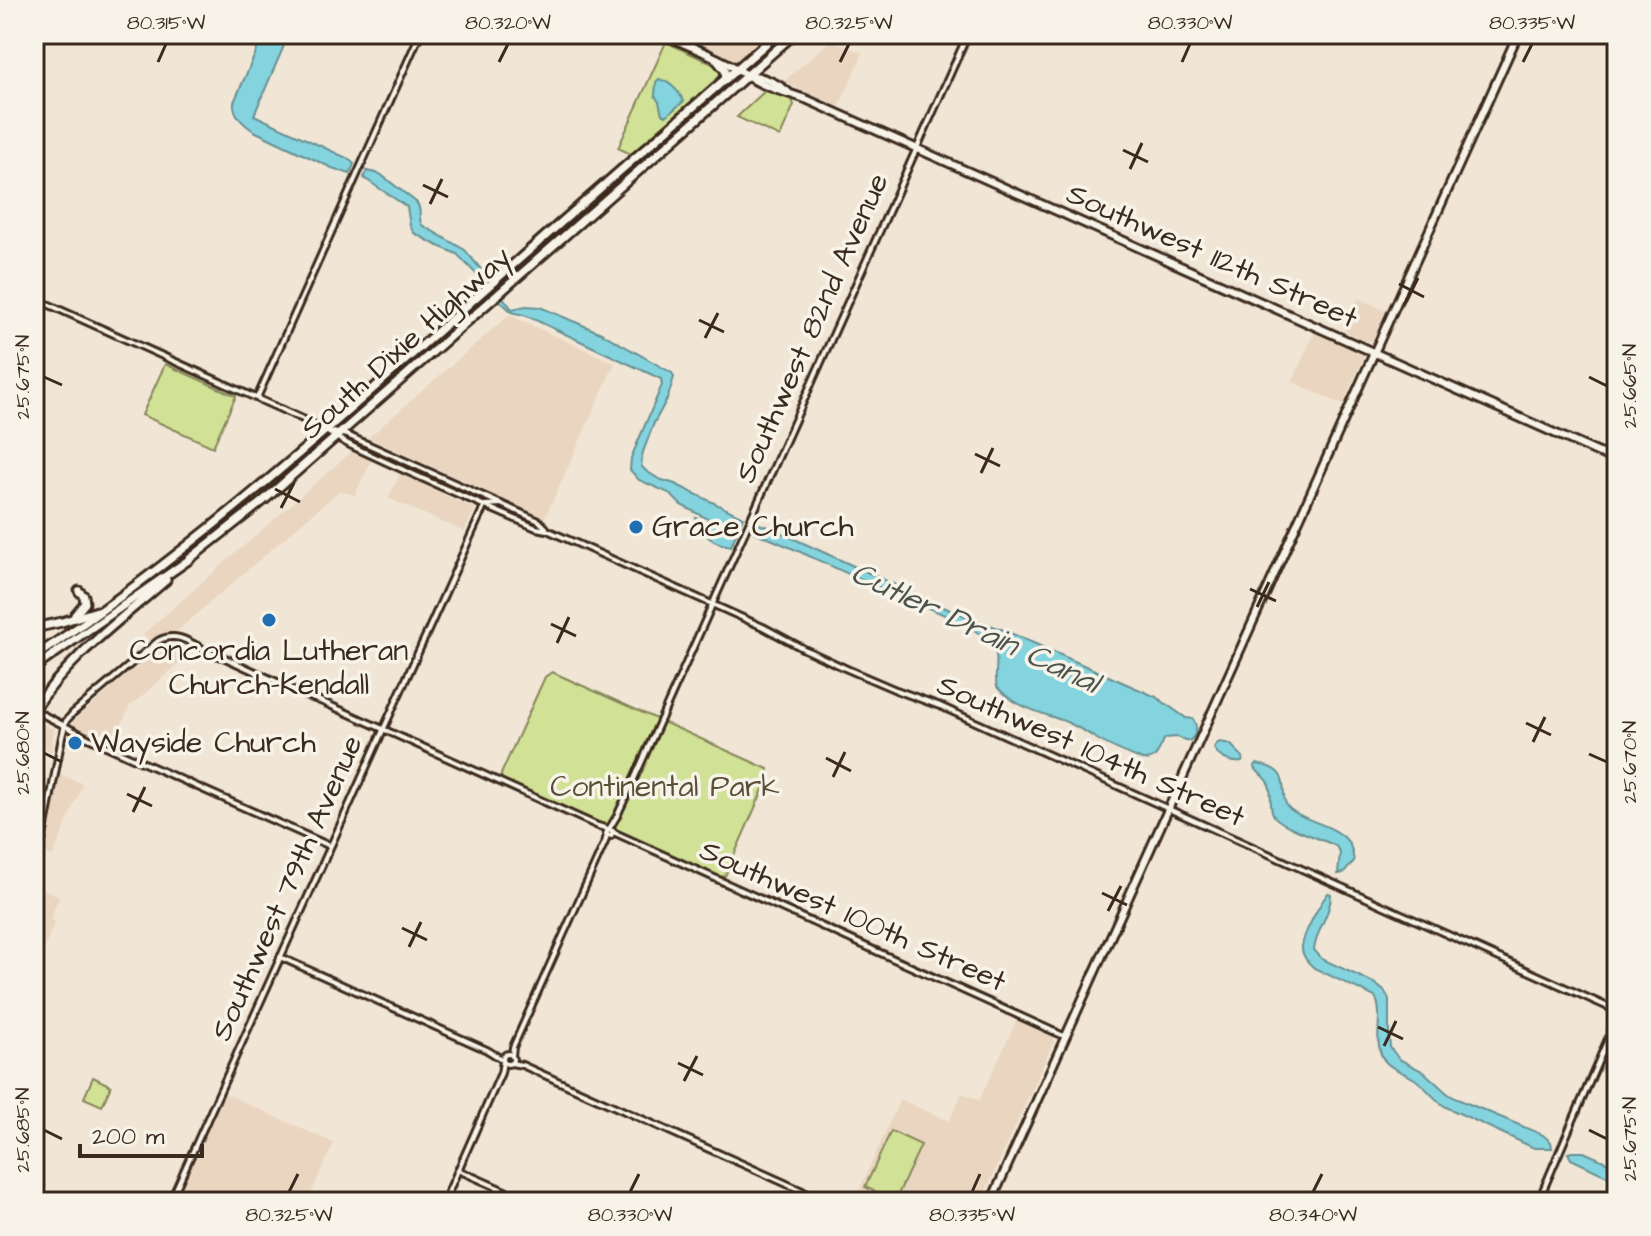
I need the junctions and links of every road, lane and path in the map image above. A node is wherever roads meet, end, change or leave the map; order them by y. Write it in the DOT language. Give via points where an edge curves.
graph roads {
  1 [pos="420,34"];
  2 [pos="662,34"];
  3 [pos="777,34"];
  4 [pos="794,34"];
  5 [pos="968,34"];
  6 [pos="1518,34"];
  7 [pos="716,59"];
  8 [pos="737,69"];
  9 [pos="748,75"];
  10 [pos="726,79"];
  11 [pos="917,148"];
  12 [pos="634,159"];
  13 [pos="645,165"];
  14 [pos="34,298"];
  15 [pos="1374,352"];
  16 [pos="257,398"];
  17 [pos="355,420"];
  18 [pos="326,431"];
  19 [pos="338,436"];
  20 [pos="354,439"];
  21 [pos="374,447"];
  22 [pos="362,451"];
  23 [pos="1617,461"];
  24 [pos="501,504"];
  25 [pos="485,505"];
  26 [pos="547,530"];
  27 [pos="187,561"];
  28 [pos="79,591"];
  29 [pos="712,604"];
  30 [pos="103,609"];
  31 [pos="71,619"];
  32 [pos="34,628"];
  33 [pos="34,657"];
  34 [pos="34,668"];
  35 [pos="34,710"];
  36 [pos="64,726"];
  37 [pos="383,729"];
  38 [pos="1168,809"];
  39 [pos="610,832"];
  40 [pos="330,846"];
  41 [pos="34,884"];
  42 [pos="280,957"];
  43 [pos="1617,1011"];
  44 [pos="1617,1018"];
  45 [pos="1066,1037"];
  46 [pos="508,1059"];
  47 [pos="458,1170"];
  48 [pos="170,1202"];
  49 [pos="444,1202"];
  50 [pos="530,1202"];
  51 [pos="827,1202"];
  52 [pos="991,1202"];
  53 [pos="1538,1202"];
  1 -- 16 [label="street"];
  2 -- 7 [label="main road, Southwest 112th Street"];
  3 -- 8 [label="highway, South Dixie Highway"];
  4 -- 9 [label="highway, South Dixie Highway"];
  5 -- 11 [label="street, Southwest 82nd Avenue"];
  6 -- 15 [label="main road"];
  7 -- 8 [label="main road, Southwest 112th Street"];
  7 -- 10 [label="highway"];
  8 -- 9 [label="main road, Southwest 112th Street"];
  8 -- 10 [label="highway, South Dixie Highway"];
  9 -- 11 [label="main road, Southwest 112th Street"];
  9 -- 13 [label="highway, South Dixie Highway"];
  10 -- 12 [label="highway, South Dixie Highway"];
  11 -- 15 [label="main road, Southwest 112th Street"];
  11 -- 29 [label="street, Southwest 82nd Avenue"];
  12 -- 13 [label="highway"];
  12 -- 18 [label="highway, South Dixie Highway"];
  13 -- 17 [label="highway, South Dixie Highway"];
  14 -- 16 [label="street, Southwest 104th Street"];
  15 -- 23 [label="main road, Southwest 112th Street"];
  15 -- 38 [label="main road"];
  16 -- 18 [label="street, Southwest 104th Street"];
  17 -- 19 [label="highway, South Dixie Highway"];
  17 -- 20 [label="street"];
  18 -- 19 [label="street, Southwest 104th Street"];
  18 -- 30 [label="highway, South Dixie Highway"];
  19 -- 20 [label="street, Southwest 104th Street"];
  19 -- 22 [label="street, Southwest 104th Street"];
  19 -- 27 [label="highway, South Dixie Highway"];
  20 -- 21 [label="street, Southwest 104th Street"];
  21 -- 22 [label="street"];
  21 -- 24 [label="street, Southwest 104th Street"];
  22 -- 25 [label="street, Southwest 104th Street"];
  24 -- 25 [label="street"];
  24 -- 26 [label="street, Southwest 104th Street"];
  25 -- 26 [label="street, Southwest 104th Street"];
  25 -- 37 [label="street, Southwest 79th Avenue"];
  26 -- 29 [label="street, Southwest 104th Street"];
  27 -- 34 [label="highway, South Dixie Highway"];
  27 -- 35 [label="highway" via="89,645"];
  28 -- 31 [label="highway" via="85,603"];
  29 -- 38 [label="street, Southwest 104th Street"];
  29 -- 39 [label="street, Southwest 82nd Avenue"];
  30 -- 31 [label="highway"];
  30 -- 33 [label="highway, South Dixie Highway"];
  31 -- 32 [label="highway"];
  35 -- 36 [label="street"];
  36 -- 37 [label="street, Southwest 100th Street" via="168,636"];
  36 -- 40 [label="street"];
  36 -- 41 [label="street"];
  37 -- 39 [label="street, Southwest 100th Street"];
  37 -- 40 [label="street, Southwest 79th Avenue"];
  38 -- 43 [label="street, Southwest 104th Street"];
  38 -- 45 [label="main road"];
  39 -- 45 [label="street, Southwest 100th Street"];
  39 -- 46 [label="street, Southwest 82nd Avenue"];
  40 -- 42 [label="street, Southwest 79th Avenue"];
  42 -- 46 [label="street"];
  42 -- 48 [label="street, Southwest 79th Avenue"];
  44 -- 53 [label="street"];
  45 -- 52 [label="main road"];
  46 -- 47 [label="street, Southwest 82nd Avenue"];
  46 -- 51 [label="street"];
  47 -- 49 [label="street, Southwest 82nd Avenue"];
  47 -- 50 [label="street"];
}
